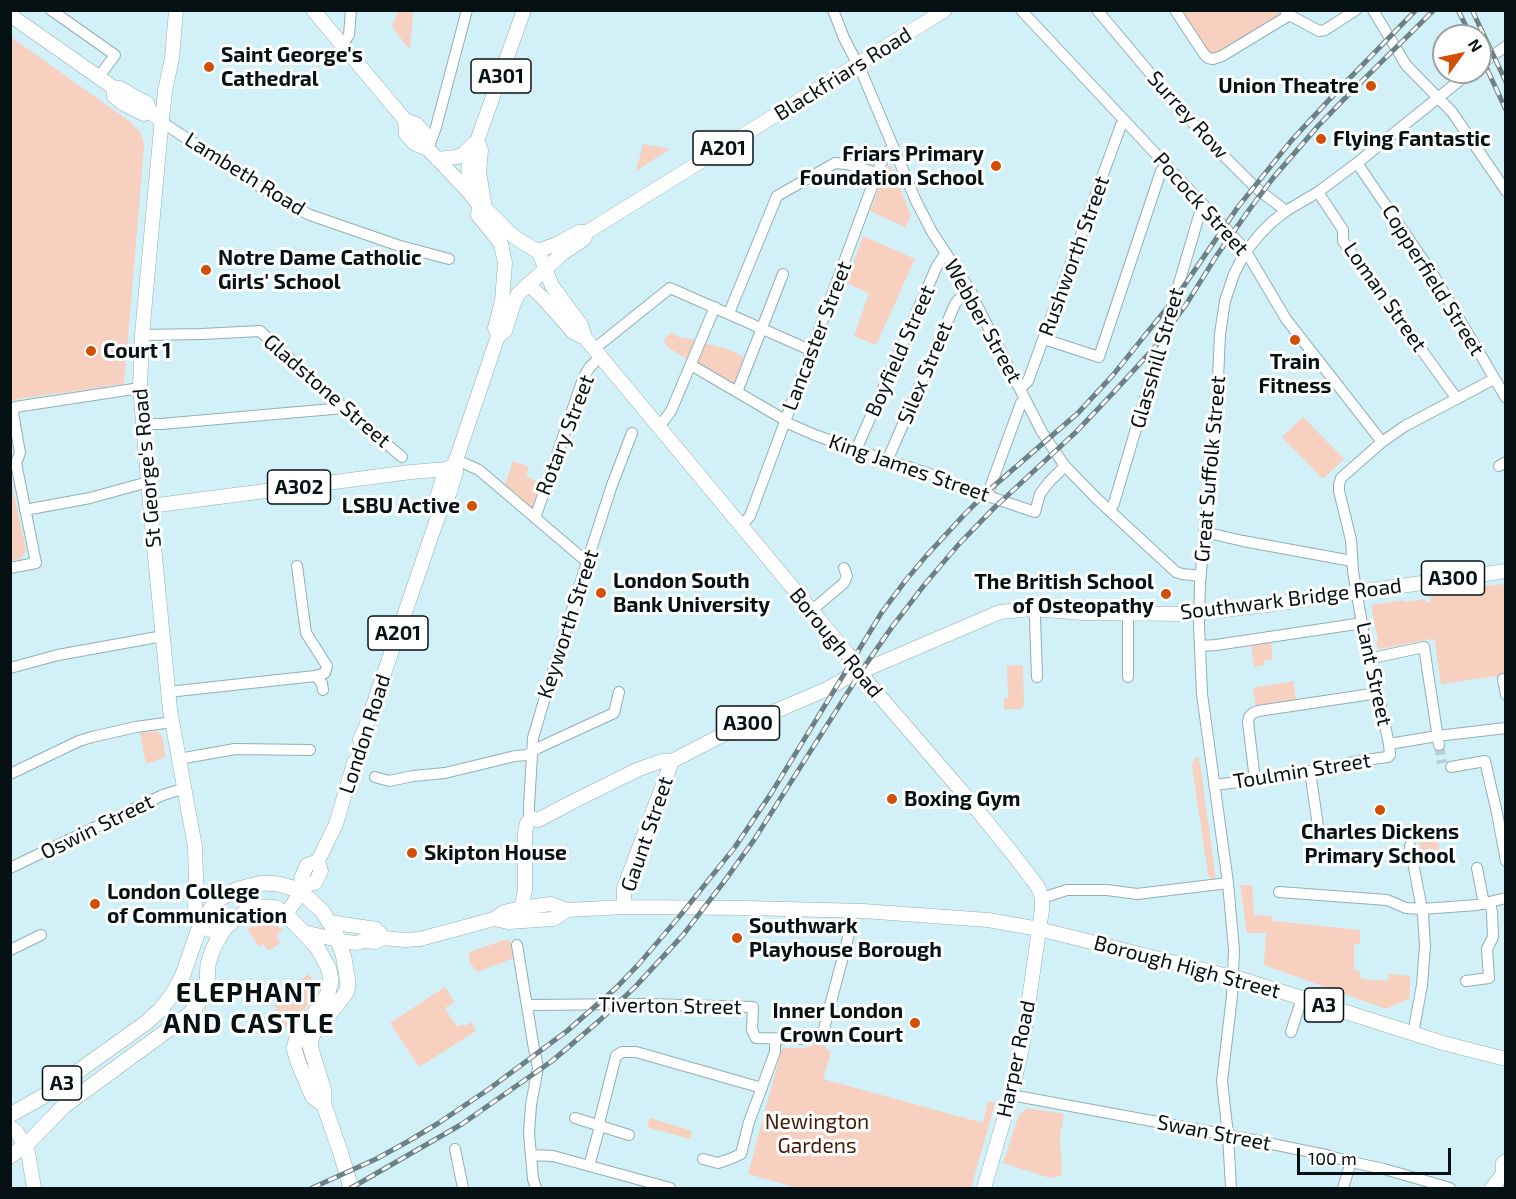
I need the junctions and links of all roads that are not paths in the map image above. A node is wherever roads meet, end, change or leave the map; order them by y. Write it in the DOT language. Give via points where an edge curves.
graph roads {
  1 [pos="51,10"];
  2 [pos="176,10"];
  3 [pos="313,10"];
  4 [pos="351,10"];
  5 [pos="467,10"];
  6 [pos="524,10"];
  7 [pos="833,10"];
  8 [pos="945,10"];
  9 [pos="1021,10"];
  10 [pos="1097,10"];
  11 [pos="1174,10"];
  12 [pos="1356,10"];
  13 [pos="1372,10"];
  14 [pos="1286,13"];
  15 [pos="10,15"];
  16 [pos="342,45"];
  17 [pos="1506,46"];
  18 [pos="1492,56"];
  19 [pos="858,64"];
  20 [pos="99,77"];
  21 [pos="1455,84"];
  22 [pos="1438,97"];
  23 [pos="1125,121"];
  24 [pos="162,122"];
  25 [pos="473,145"];
  26 [pos="893,147"];
  27 [pos="433,154"];
  28 [pos="1357,163"];
  29 [pos="1167,165"];
  30 [pos="877,173"];
  31 [pos="468,191"];
  32 [pos="1506,191"];
  33 [pos="1318,192"];
  34 [pos="1204,205"];
  35 [pos="482,206"];
  36 [pos="1286,211"];
  37 [pos="587,232"];
  38 [pos="531,248"];
  39 [pos="1246,251"];
  40 [pos="946,254"];
  41 [pos="449,259"];
  42 [pos="505,268"];
  43 [pos="545,268"];
  44 [pos="783,274"];
  45 [pos="528,284"];
  46 [pos="972,293"];
  47 [pos="715,307"];
  48 [pos="729,313"];
  49 [pos="762,328"];
  50 [pos="142,335"];
  51 [pos="498,336"];
  52 [pos="1044,339"];
  53 [pos="593,348"];
  54 [pos="810,350"];
  55 [pos="690,364"];
  56 [pos="1494,379"];
  57 [pos="140,388"];
  58 [pos="737,392"];
  59 [pos="1022,394"];
  60 [pos="1506,398"];
  61 [pos="1457,399"];
  62 [pos="344,408"];
  63 [pos="785,421"];
  64 [pos="143,424"];
  65 [pos="659,427"];
  66 [pos="632,433"];
  67 [pos="1382,442"];
  68 [pos="856,450"];
  69 [pos="402,457"];
  70 [pos="888,461"];
  71 [pos="13,463"];
  72 [pos="453,464"];
  73 [pos="1065,466"];
  74 [pos="148,482"];
  75 [pos="987,496"];
  76 [pos="150,506"];
  77 [pos="26,510"];
  78 [pos="1110,511"];
  79 [pos="534,518"];
  80 [pos="741,526"];
  81 [pos="1204,532"];
  82 [pos="1352,561"];
  83 [pos="587,562"];
  84 [pos="297,566"];
  85 [pos="10,568"];
  86 [pos="844,568"];
  87 [pos="1506,571"];
  88 [pos="1201,576"];
  89 [pos="1357,592"];
  90 [pos="1033,609"];
  91 [pos="811,611"];
  92 [pos="1200,613"];
  93 [pos="1128,614"];
  94 [pos="1363,623"];
  95 [pos="163,636"];
  96 [pos="1200,646"];
  97 [pos="1368,659"];
  98 [pos="10,668"];
  99 [pos="860,672"];
  100 [pos="315,676"];
  101 [pos="1037,677"];
  102 [pos="1128,677"];
  103 [pos="1503,679"];
  104 [pos="323,690"];
  105 [pos="168,692"];
  106 [pos="619,692"];
  107 [pos="1378,693"];
  108 [pos="1506,695"];
  109 [pos="172,722"];
  110 [pos="1506,728"];
  111 [pos="1438,740"];
  112 [pos="310,750"];
  113 [pos="1389,750"];
  114 [pos="532,752"];
  115 [pos="179,759"];
  116 [pos="672,761"];
  117 [pos="1451,767"];
  118 [pos="1310,771"];
  119 [pos="10,774"];
  120 [pos="375,777"];
  121 [pos="1255,780"];
  122 [pos="1214,785"];
  123 [pos="185,788"];
  124 [pos="531,818"];
  125 [pos="1319,833"];
  126 [pos="1410,846"];
  127 [pos="1506,861"];
  128 [pos="10,868"];
  129 [pos="1477,868"];
  130 [pos="1228,884"];
  131 [pos="303,889"];
  132 [pos="1279,892"];
  133 [pos="1042,897"];
  134 [pos="1506,898"];
  135 [pos="1487,903"];
  136 [pos="521,908"];
  137 [pos="624,908"];
  138 [pos="1422,909"];
  139 [pos="567,910"];
  140 [pos="851,911"];
  141 [pos="286,914"];
  142 [pos="494,919"];
  143 [pos="329,922"];
  144 [pos="201,923"];
  145 [pos="225,928"];
  146 [pos="1040,929"];
  147 [pos="303,932"];
  148 [pos="41,935"];
  149 [pos="384,938"];
  150 [pos="339,939"];
  151 [pos="517,945"];
  152 [pos="10,950"];
  153 [pos="1233,978"];
  154 [pos="1466,981"];
  155 [pos="1302,998"];
  156 [pos="528,1005"];
  157 [pos="1291,1032"];
  158 [pos="1413,1034"];
  159 [pos="775,1039"];
  160 [pos="1506,1059"];
  161 [pos="762,1088"];
  162 [pos="1011,1095"];
  163 [pos="324,1105"];
  164 [pos="15,1112"];
  165 [pos="575,1118"];
  166 [pos="600,1126"];
  167 [pos="10,1127"];
  168 [pos="629,1135"];
  169 [pos="1228,1135"];
  170 [pos="25,1146"];
  171 [pos="455,1149"];
  172 [pos="531,1155"];
  173 [pos="10,1156"];
  174 [pos="703,1159"];
  175 [pos="1351,1162"];
  176 [pos="589,1166"];
  177 [pos="1505,1170"];
  178 [pos="34,1188"];
  179 [pos="351,1188"];
  180 [pos="463,1188"];
  181 [pos="536,1188"];
  182 [pos="670,1188"];
  183 [pos="984,1188"];
  184 [pos="1231,1188"];
  185 [pos="1343,1188"];
  186 [pos="1450,1188"];
  187 [pos="1492,1188"];
  1 -- 20 [label="street" via="115,55"];
  2 -- 24 [label="main road, St George's Road"];
  3 -- 16 [label="main road"];
  4 -- 16 [label="street" via="349,35"];
  5 -- 27 [label="street" via="436,126"];
  6 -- 25 [label="main road, A301"];
  7 -- 19 [label="street, Webber Street"];
  8 -- 19 [label="main road, Blackfriars Road / A201"];
  9 -- 23 [label="street, Pocock Street"];
  10 -- 36 [label="street, Surrey Row" via="1214,146 1256,188"];
  11 -- 14 [label="street" via="1203,54 1213,59 1222,57"];
  12 -- 14 [label="street" via="1322,31"];
  13 -- 22 [label="street" via="1406,65"];
  15 -- 20 [label="main road, Lambeth Road"];
  16 -- 27 [label="main road" via="405,120 406,134"];
  17 -- 18 [label="street"];
  19 -- 26 [label="street, Webber Street"];
  19 -- 37 [label="main road, Blackfriars Road / A201"];
  20 -- 24 [label="main road, Lambeth Road" via="147,103"];
  21 -- 22 [label="street, Great Suffolk Street"];
  22 -- 28 [label="street, Great Suffolk Street"];
  22 -- 32 [label="street"];
  23 -- 29 [label="street, Pocock Street"];
  23 -- 52 [label="street, Rushworth Street"];
  24 -- 41 [label="street, Lambeth Road" via="291,206 397,245"];
  24 -- 50 [label="main road, St George's Road"];
  25 -- 27 [label="main road" via="457,157"];
  25 -- 31 [label="main road"];
  25 -- 35 [label="main road, A301" via="481,150"];
  26 -- 30 [label="street, Lancaster Street"];
  26 -- 40 [label="street, Webber Street" via="920,210"];
  27 -- 31 [label="main road"];
  28 -- 33 [label="street, Great Suffolk Street"];
  28 -- 56 [label="street, Copperfield Street" via="1432,273"];
  29 -- 34 [label="street, Pocock Street"];
  29 -- 52 [label="street" via="1161,171 1099,357"];
  30 -- 48 [label="street" via="835,163 777,196"];
  30 -- 54 [label="street, Lancaster Street"];
  31 -- 35 [label="main road"];
  33 -- 36 [label="street, Great Suffolk Street"];
  33 -- 61 [label="street, Loman Street" via="1343,230 1343,241"];
  34 -- 39 [label="street, Pocock Street"];
  34 -- 78 [label="street, Glasshill Street"];
  35 -- 38 [label="main road"];
  35 -- 42 [label="main road" via="478,214 501,244"];
  36 -- 39 [label="street, Great Suffolk Street"];
  37 -- 38 [label="main road, Blackfriars Road / A201" via="557,244"];
  37 -- 43 [label="main road, Blackfriars Road / A201" via="584,239"];
  38 -- 42 [label="main road" via="514,251"];
  38 -- 43 [label="main road, Borough Road" via="540,255"];
  39 -- 67 [label="street, Pocock Street" via="1286,319"];
  39 -- 81 [label="street, Great Suffolk Street" via="1231,281 1221,318 1216,424"];
  40 -- 46 [label="street, Webber Street"];
  40 -- 68 [label="street, Boyfield Street" via="937,266"];
  42 -- 51 [label="main road, A201" via="495,328"];
  43 -- 45 [label="main road, A201"];
  43 -- 53 [label="main road, Borough Road" via="552,286"];
  44 -- 49 [label="street"];
  45 -- 51 [label="main road, A201" via="514,300 505,331"];
  45 -- 53 [label="main road, Borough Road"];
  46 -- 59 [label="street, Webber Street"];
  46 -- 70 [label="street, Silex Street" via="955,304"];
  47 -- 48 [label="street"];
  47 -- 53 [label="street, Rotary Street" via="670,288"];
  47 -- 55 [label="street"];
  48 -- 49 [label="street"];
  49 -- 54 [label="street"];
  49 -- 58 [label="street"];
  50 -- 57 [label="main road, St George's Road"];
  50 -- 62 [label="street, Gladstone Street" via="260,331"];
  51 -- 72 [label="main road, A201"];
  52 -- 59 [label="street, Rushworth Street"];
  53 -- 65 [label="main road, Borough Road"];
  53 -- 79 [label="street, Rotary Street"];
  54 -- 63 [label="street, Lancaster Street"];
  55 -- 58 [label="street, King James Street"];
  55 -- 65 [label="street" via="671,411"];
  56 -- 60 [label="street, Copperfield Street"];
  56 -- 61 [label="street"];
  57 -- 64 [label="main road, St George's Road"];
  57 -- 71 [label="street" via="15,407 20,453"];
  58 -- 63 [label="street, King James Street"];
  59 -- 73 [label="street, Webber Street"];
  59 -- 75 [label="street, Rushworth Street"];
  61 -- 67 [label="street"];
  62 -- 64 [label="street"];
  62 -- 69 [label="street, Gladstone Street"];
  63 -- 68 [label="street, King James Street"];
  63 -- 80 [label="street, Lancaster Street" via="750,516"];
  64 -- 74 [label="main road, St George's Road"];
  65 -- 80 [label="main road, Borough Road"];
  66 -- 83 [label="street, Keyworth Street"];
  67 -- 82 [label="street, Lant Street" via="1341,478 1339,485 1352,540"];
  68 -- 70 [label="street, King James Street"];
  70 -- 75 [label="street, King James Street"];
  71 -- 77 [label="street"];
  72 -- 76 [label="main road, A302"];
  72 -- 79 [label="street" via="479,470"];
  72 -- 131 [label="main road, London Road / A201" via="444,475 437,496 442,505 360,740 362,747 336,824 318,861 321,871 316,882"];
  73 -- 75 [label="street, King James Street" via="1040,494 1035,512"];
  73 -- 78 [label="street, Webber Street"];
  74 -- 76 [label="main road, St George's Road"];
  74 -- 77 [label="street"];
  76 -- 95 [label="main road, St George's Road"];
  77 -- 85 [label="street" via="36,563"];
  78 -- 88 [label="street, Webber Street" via="1176,572"];
  79 -- 83 [label="street"];
  80 -- 91 [label="main road, Borough Road"];
  81 -- 82 [label="street"];
  81 -- 88 [label="street, Great Suffolk Street"];
  82 -- 89 [label="street, Lant Street"];
  83 -- 114 [label="street, Keyworth Street" via="544,699"];
  84 -- 100 [label="street" via="306,633 327,666 325,673"];
  86 -- 91 [label="street" via="844,583"];
  87 -- 89 [label="main road, Southwark Bridge Road / A300"];
  88 -- 92 [label="street, Great Suffolk Street"];
  89 -- 92 [label="main road, Southwark Bridge Road / A300"];
  89 -- 94 [label="street, Lant Street"];
  90 -- 93 [label="main road, Southwark Bridge Road / A300"];
  90 -- 99 [label="main road, Southwark Bridge Road / A300" via="994,614"];
  90 -- 101 [label="street"];
  91 -- 99 [label="main road, Borough Road"];
  92 -- 93 [label="main road, Southwark Bridge Road / A300"];
  92 -- 96 [label="street, Great Suffolk Street"];
  93 -- 102 [label="street"];
  94 -- 96 [label="street"];
  94 -- 97 [label="street, Lant Street"];
  95 -- 98 [label="street"];
  95 -- 105 [label="main road, St George's Road"];
  96 -- 122 [label="street, Great Suffolk Street"];
  97 -- 107 [label="street, Lant Street"];
  97 -- 111 [label="street" via="1424,647"];
  99 -- 116 [label="main road, Southwark Bridge Road / A300"];
  99 -- 133 [label="main road, Borough Road" via="1012,853"];
  100 -- 104 [label="street"];
  100 -- 105 [label="street"];
  103 -- 108 [label="street"];
  105 -- 109 [label="main road, St George's Road"];
  106 -- 114 [label="street" via="614,713"];
  107 -- 113 [label="street, Lant Street"];
  107 -- 121 [label="street" via="1253,713 1248,722"];
  109 -- 115 [label="main road, St George's Road"];
  109 -- 119 [label="street" via="79,741"];
  110 -- 111 [label="street, Toulmin Street"];
  111 -- 113 [label="street, Toulmin Street"];
  112 -- 115 [label="street" via="235,749"];
  113 -- 118 [label="street, Toulmin Street" via="1388,757"];
  114 -- 120 [label="street" via="445,773 389,780"];
  114 -- 124 [label="street, Keyworth Street" via="528,806"];
  115 -- 123 [label="main road, St George's Road"];
  116 -- 124 [label="main road, Southwark Bridge Road / A300" via="639,769 538,820"];
  116 -- 137 [label="main road, Gaunt Street" via="624,888"];
  117 -- 127 [label="street" via="1485,761"];
  118 -- 121 [label="street, Toulmin Street"];
  118 -- 125 [label="street"];
  121 -- 122 [label="street, Toulmin Street"];
  122 -- 130 [label="street, Great Suffolk Street"];
  123 -- 128 [label="street, Oswin Street"];
  123 -- 144 [label="main road, St George's Road" via="196,864 195,910"];
  124 -- 136 [label="main road" via="525,832 525,891"];
  126 -- 138 [label="street"];
  129 -- 135 [label="street"];
  130 -- 133 [label="street" via="1137,894 1067,890"];
  130 -- 153 [label="street, Great Suffolk Street"];
  131 -- 141 [label="main road"];
  131 -- 143 [label="highway, A3"];
  131 -- 144 [label="highway, A3" via="263,883 243,888 221,898"];
  132 -- 138 [label="street" via="1387,900 1406,908"];
  133 -- 146 [label="main road"];
  134 -- 135 [label="street"];
  135 -- 138 [label="street"];
  135 -- 154 [label="street" via="1492,912 1493,938 1487,949 1489,978"];
  136 -- 139 [label="main road, A3" via="551,904"];
  136 -- 142 [label="main road, A3"];
  137 -- 139 [label="main road, A3"];
  137 -- 140 [label="main road, A3"];
  138 -- 158 [label="street" via="1424,964"];
  139 -- 142 [label="main road, A3" via="553,919"];
  140 -- 146 [label="main road, A3" via="988,920"];
  140 -- 159 [label="street, Tiverton Street" via="850,930 824,1029 818,1037"];
  141 -- 145 [label="highway, A3" via="276,908 257,907"];
  141 -- 147 [label="highway"];
  142 -- 149 [label="main road, A3" via="420,939"];
  143 -- 149 [label="main road, A3" via="376,929"];
  143 -- 150 [label="highway, A3"];
  144 -- 145 [label="main road" via="211,930"];
  144 -- 164 [label="highway, A3" via="182,977 160,1010 63,1082"];
  145 -- 170 [label="highway, A3" via="211,955 204,995 191,1013 64,1106"];
  146 -- 153 [label="main road, Borough High Street / A3"];
  146 -- 162 [label="main road, Harper Road"];
  147 -- 150 [label="main road, A3"];
  147 -- 163 [label="highway" via="324,957 331,981 322,1004 296,1038 294,1047 313,1097"];
  148 -- 152 [label="street"];
  149 -- 150 [label="main road, A3" via="357,943"];
  150 -- 163 [label="highway, A3" via="348,986 344,997 312,1036 310,1046 324,1091"];
  151 -- 156 [label="street"];
  153 -- 155 [label="main road, Borough High Street / A3"];
  153 -- 169 [label="street, Great Suffolk Street" via="1222,1081"];
  155 -- 157 [label="street"];
  155 -- 158 [label="main road, Borough High Street / A3"];
  156 -- 159 [label="street, Tiverton Street" via="753,1007 752,1030 756,1038"];
  156 -- 172 [label="street" via="538,1067 530,1119"];
  158 -- 160 [label="main road, Borough High Street / A3"];
  159 -- 161 [label="street" via="775,1052"];
  161 -- 166 [label="street" via="636,1052 622,1052 616,1056"];
  161 -- 174 [label="street" via="741,1154 718,1163"];
  162 -- 169 [label="street, Swan Street"];
  162 -- 183 [label="main road, Harper Road"];
  163 -- 179 [label="highway"];
  165 -- 166 [label="street"];
  166 -- 168 [label="street"];
  166 -- 176 [label="street"];
  167 -- 170 [label="main road"];
  169 -- 175 [label="street, Swan Street"];
  169 -- 184 [label="street, Great Suffolk Street"];
  170 -- 173 [label="highway, A3"];
  170 -- 178 [label="main road"];
  171 -- 180 [label="street"];
  172 -- 176 [label="street" via="553,1156"];
  172 -- 181 [label="street"];
  175 -- 185 [label="street"];
  175 -- 186 [label="street, Swan Street"];
  176 -- 182 [label="street"];
  177 -- 187 [label="main road"];
}
